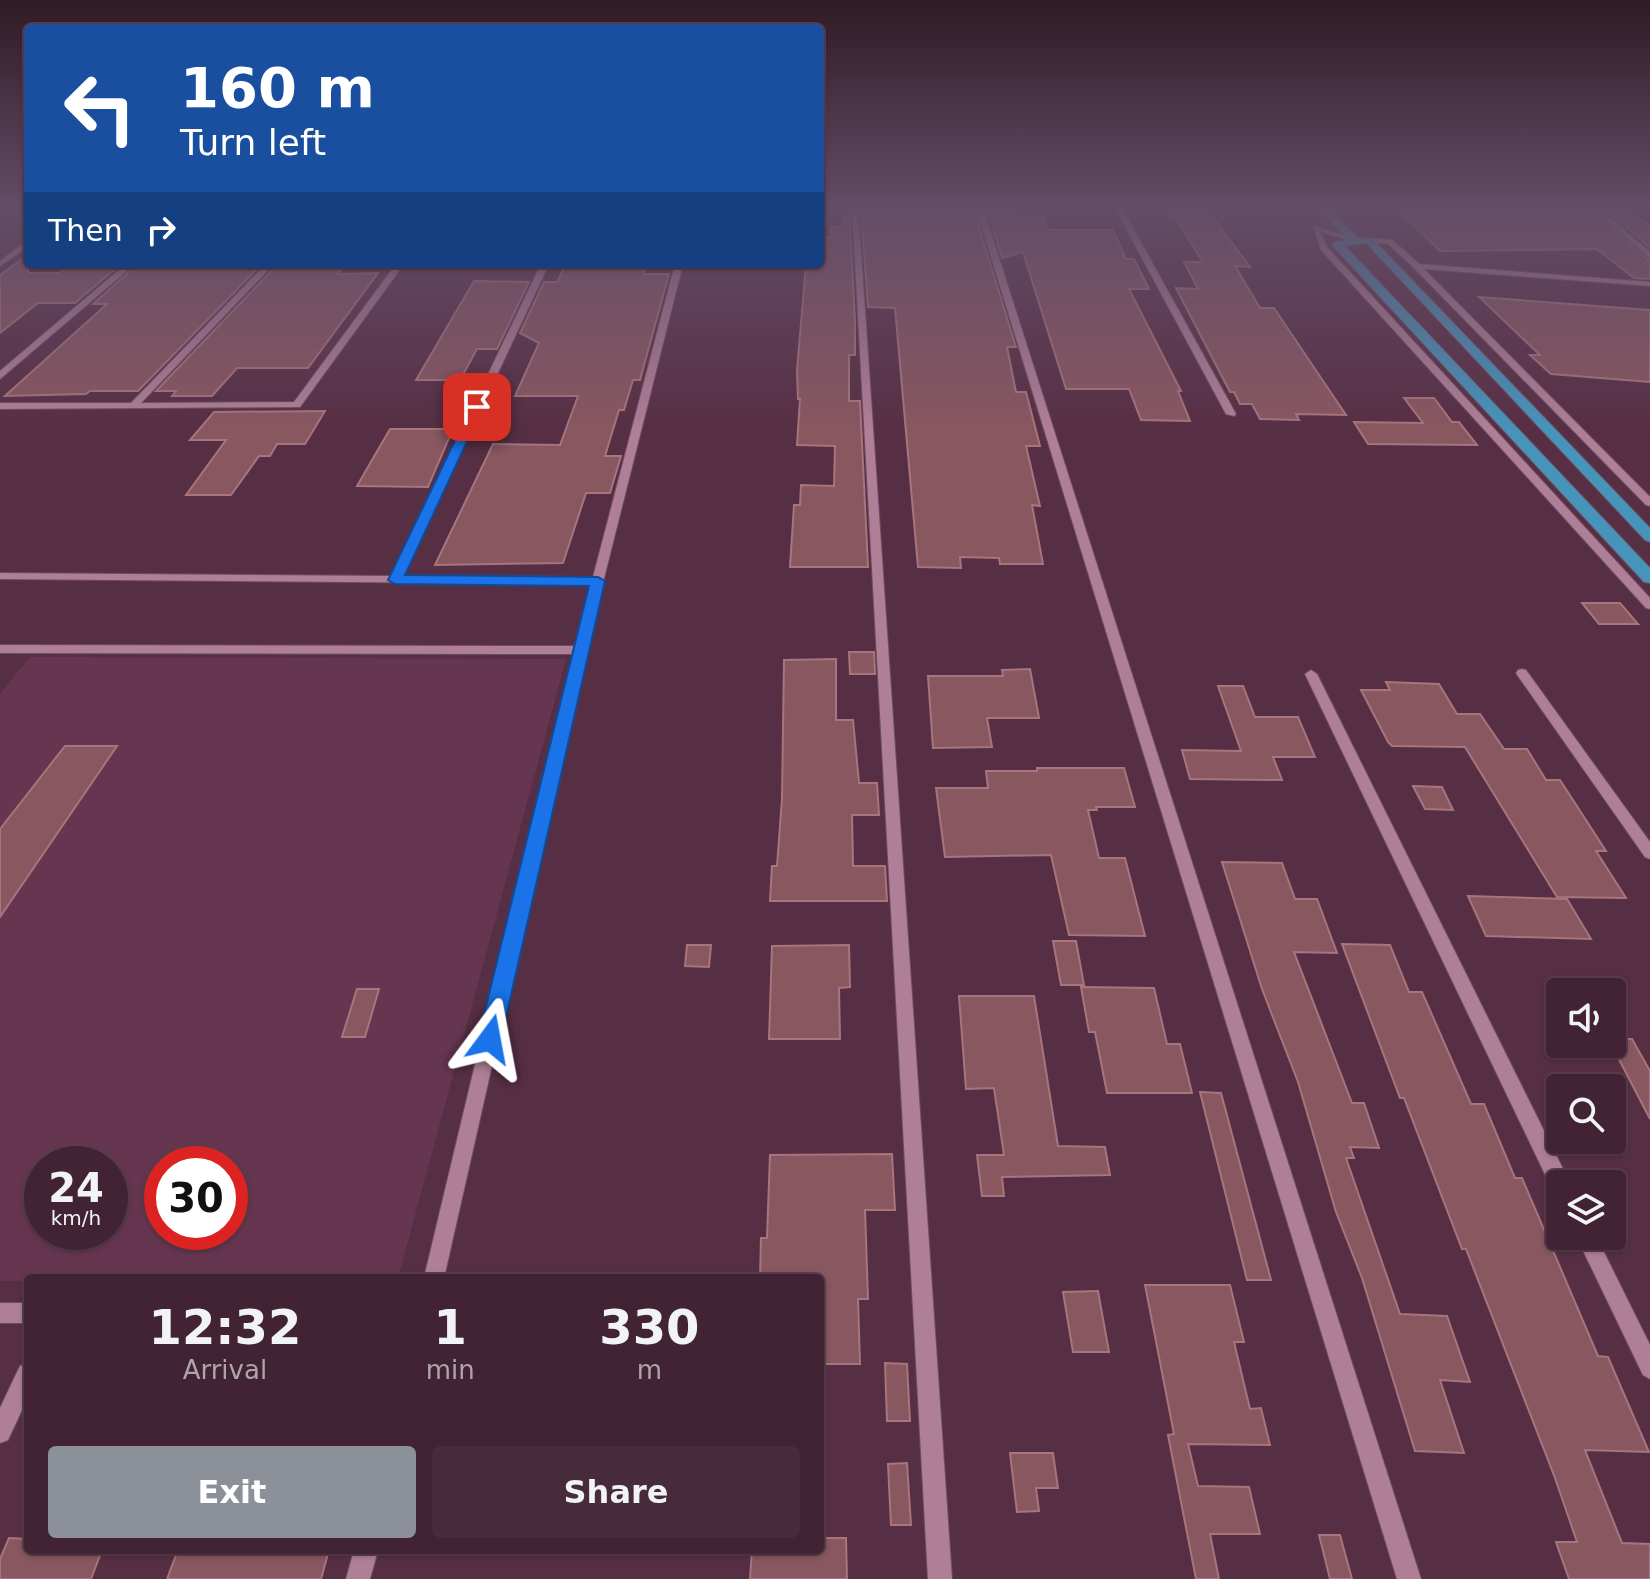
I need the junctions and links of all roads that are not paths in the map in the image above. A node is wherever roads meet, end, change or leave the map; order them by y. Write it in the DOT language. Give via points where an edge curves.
graph roads {
  1 [pos="110,282"];
  2 [pos="253,282"];
  3 [pos="387,282"];
  4 [pos="537,282"];
  5 [pos="674,282"];
  6 [pos="860,282"];
  7 [pos="1002,282"];
  8 [pos="1158,282"];
  9 [pos="1355,282"];
  10 [pos="1372,282"];
  11 [pos="1402,282"];
  12 [pos="1432,282"];
  13 [pos="1620,282"];
  14 [pos="1650,284"];
  15 [pos="0,376"];
  16 [pos="0,406"];
  17 [pos="133,406"];
  18 [pos="1231,414"];
  19 [pos="1650,503"];
  20 [pos="1650,537"];
  21 [pos="0,576"];
  22 [pos="1650,578"];
  23 [pos="395,580"];
  24 [pos="598,581"];
  25 [pos="1650,605"];
  26 [pos="0,649"];
  27 [pos="580,650"];
  28 [pos="1522,673"];
  29 [pos="1311,674"];
  30 [pos="1650,853"];
  31 [pos="1553,1170"];
  32 [pos="1593,1250"];
  33 [pos="435,1274"];
  34 [pos="0,1313"];
  35 [pos="24,1313"];
  36 [pos="1650,1368"];
  37 [pos="24,1382"];
  38 [pos="0,1432"];
  39 [pos="365,1554"];
  40 [pos="358,1579"];
  41 [pos="940,1579"];
  42 [pos="1409,1579"];
  1 -- 15 [label="street"];
  2 -- 17 [label="street"];
  3 -- 17 [label="street" via="297,405"];
  4 -- 23 [label="street"];
  5 -- 24 [label="street"];
  6 -- 41 [label="street"];
  7 -- 42 [label="street"];
  8 -- 18 [label="street"];
  9 -- 25 [label="street"];
  10 -- 22 [label="main road"];
  11 -- 20 [label="main road"];
  12 -- 19 [label="street"];
  13 -- 14 [label="street"];
  16 -- 17 [label="street"];
  21 -- 23 [label="street"];
  23 -- 24 [label="street"];
  24 -- 27 [label="street"];
  26 -- 27 [label="street"];
  27 -- 33 [label="street"];
  28 -- 30 [label="street"];
  29 -- 31 [label="street"];
  32 -- 36 [label="street"];
  34 -- 35 [label="street"];
  37 -- 38 [label="street"];
  39 -- 40 [label="street"];
}
